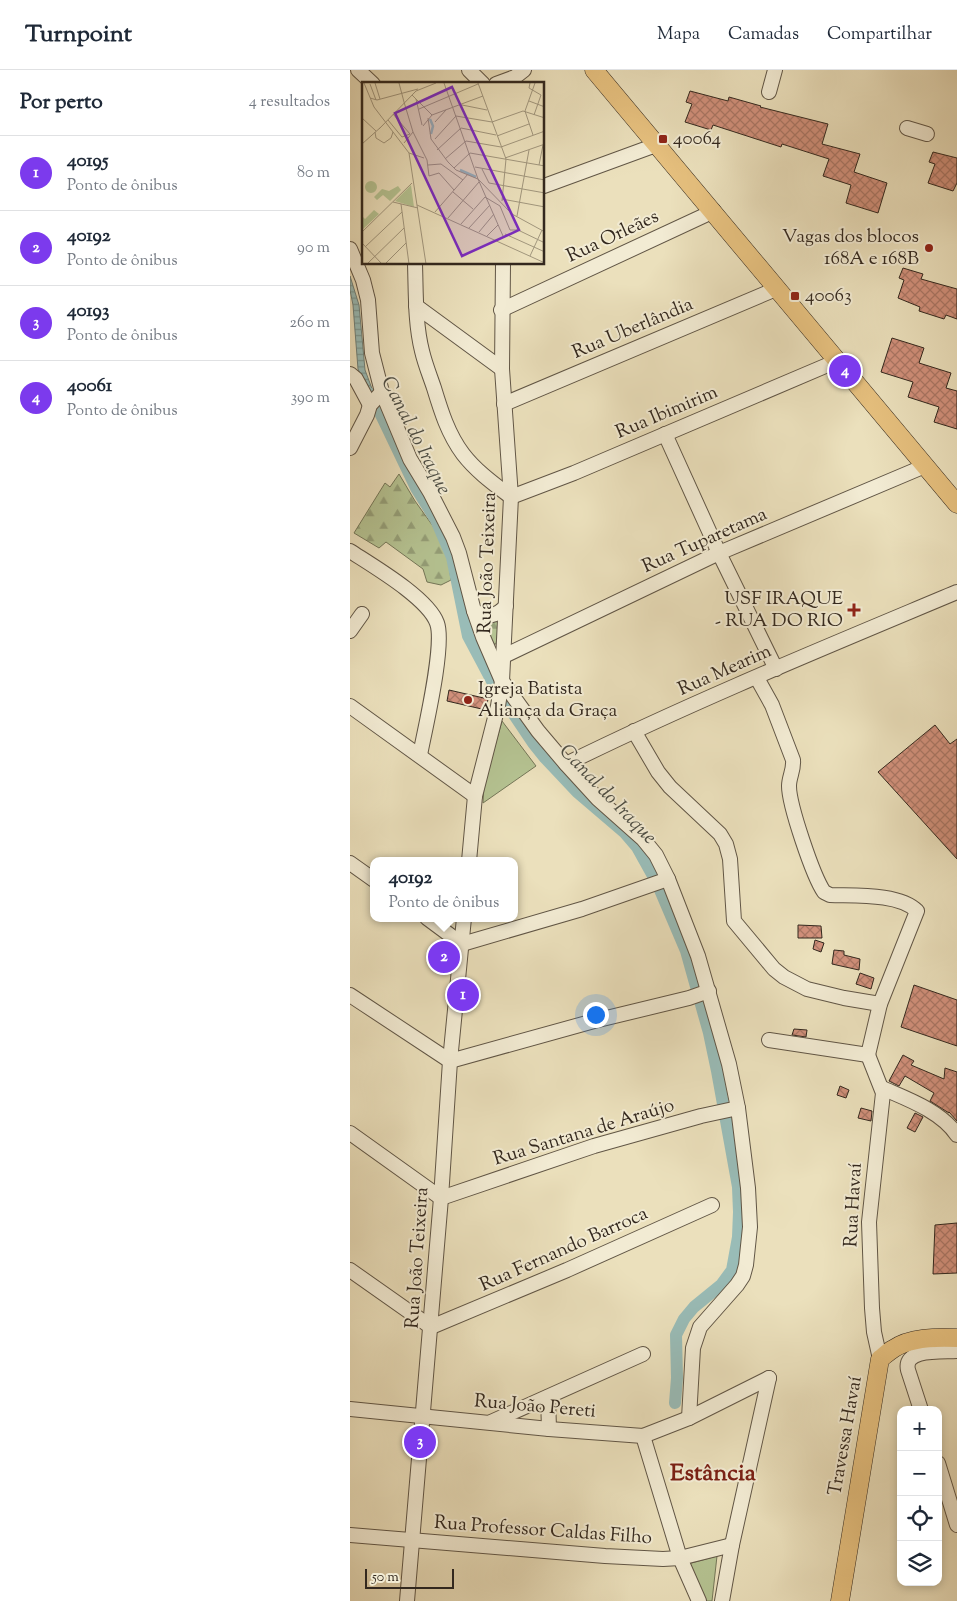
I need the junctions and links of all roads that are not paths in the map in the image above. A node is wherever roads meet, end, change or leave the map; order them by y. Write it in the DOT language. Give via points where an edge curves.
graph roads {
  1 [pos="470,70"];
  2 [pos="594,70"];
  3 [pos="775,70"];
  4 [pos="356,72"];
  5 [pos="518,77"];
  6 [pos="370,82"];
  7 [pos="480,82"];
  8 [pos="502,82"];
  9 [pos="769,92"];
  10 [pos="907,128"];
  11 [pos="927,134"];
  12 [pos="656,145"];
  13 [pos="545,186"];
  14 [pos="714,211"];
  15 [pos="350,249"];
  16 [pos="415,265"];
  17 [pos="503,265"];
  18 [pos="776,289"];
  19 [pos="416,306"];
  20 [pos="502,310"];
  21 [pos="837,361"];
  22 [pos="502,369"];
  23 [pos="353,376"];
  24 [pos="382,392"];
  25 [pos="504,404"];
  26 [pos="368,410"];
  27 [pos="665,434"];
  28 [pos="350,448"];
  29 [pos="925,466"];
  30 [pos="511,497"];
  31 [pos="957,504"];
  32 [pos="350,551"];
  33 [pos="719,553"];
  34 [pos="957,592"];
  35 [pos="506,606"];
  36 [pos="474,612"];
  37 [pos="362,614"];
  38 [pos="350,631"];
  39 [pos="504,656"];
  40 [pos="776,668"];
  41 [pos="757,678"];
  42 [pos="502,681"];
  43 [pos="350,706"];
  44 [pos="634,731"];
  45 [pos="420,755"];
  46 [pos="566,764"];
  47 [pos="475,796"];
  48 [pos="469,857"];
  49 [pos="350,863"];
  50 [pos="370,877"];
  51 [pos="666,880"];
  52 [pos="432,922"];
  53 [pos="464,922"];
  54 [pos="462,944"];
  55 [pos="700,994"];
  56 [pos="350,995"];
  57 [pos="880,1004"];
  58 [pos="769,1040"];
  59 [pos="868,1055"];
  60 [pos="450,1061"];
  61 [pos="882,1088"];
  62 [pos="734,1108"];
  63 [pos="350,1133"];
  64 [pos="957,1135"];
  65 [pos="441,1198"];
  66 [pos="712,1205"];
  67 [pos="350,1270"];
  68 [pos="431,1327"];
  69 [pos="957,1342"];
  70 [pos="643,1354"];
  71 [pos="880,1359"];
  72 [pos="548,1396"];
  73 [pos="921,1406"];
  74 [pos="350,1409"];
  75 [pos="423,1416"];
  76 [pos="689,1418"];
  77 [pos="490,1422"];
  78 [pos="549,1429"];
  79 [pos="643,1436"];
  80 [pos="942,1476"];
  81 [pos="957,1525"];
  82 [pos="350,1535"];
  83 [pos="413,1541"];
  84 [pos="732,1544"];
  85 [pos="680,1558"];
  86 [pos="841,1599"];
  87 [pos="407,1601"];
  88 [pos="699,1601"];
  89 [pos="722,1601"];
  1 -- 7 [label="street"];
  2 -- 12 [label="main road"];
  3 -- 9 [label="street"];
  4 -- 6 [label="street"];
  5 -- 8 [label="street"];
  10 -- 11 [label="street"];
  12 -- 13 [label="street"];
  12 -- 14 [label="main road"];
  14 -- 18 [label="main road"];
  14 -- 20 [label="street, Rua Orleães"];
  15 -- 24 [label="street" via="364,280 372,353"];
  16 -- 19 [label="street"];
  17 -- 20 [label="street, Rua João Teixeira"];
  18 -- 21 [label="main road"];
  18 -- 25 [label="street, Rua Uberlândia"];
  19 -- 22 [label="street"];
  19 -- 30 [label="street" via="422,352 452,438 472,464"];
  20 -- 22 [label="street, Rua João Teixeira"];
  21 -- 27 [label="street, Rua Ibimirim"];
  21 -- 29 [label="main road"];
  22 -- 25 [label="street, Rua João Teixeira"];
  23 -- 26 [label="street"];
  24 -- 26 [label="street"];
  24 -- 36 [label="street" via="410,459 453,537"];
  25 -- 30 [label="street, Rua João Teixeira"];
  26 -- 28 [label="street"];
  27 -- 30 [label="street, Rua Ibimirim"];
  27 -- 33 [label="street"];
  29 -- 31 [label="main road"];
  29 -- 33 [label="street, Rua Tuparetama"];
  30 -- 35 [label="street, Rua João Teixeira"];
  32 -- 45 [label="street" via="421,602 436,622 439,633 435,673"];
  33 -- 39 [label="street, Rua Tuparetama"];
  33 -- 40 [label="street"];
  34 -- 40 [label="street, Rua Mearim"];
  35 -- 36 [label="street" via="491,616"];
  35 -- 39 [label="street, Rua João Teixeira"];
  36 -- 42 [label="street"];
  37 -- 38 [label="street"];
  39 -- 42 [label="street, Rua João Teixeira"];
  40 -- 41 [label="street, Rua Mearim"];
  41 -- 44 [label="street, Rua Mearim"];
  41 -- 57 [label="street" via="772,705 792,760 789,785 792,807 824,892 871,896 898,901 916,909 917,914"];
  42 -- 46 [label="street"];
  42 -- 47 [label="street, Rua João Teixeira"];
  43 -- 45 [label="street"];
  44 -- 46 [label="street, Rua Mearim"];
  44 -- 57 [label="street" via="670,787 720,834 726,844 733,888 732,916 774,969 796,983 822,993"];
  45 -- 47 [label="street"];
  46 -- 51 [label="street" via="598,799 643,839 656,855"];
  47 -- 48 [label="street, Rua João Teixeira"];
  49 -- 50 [label="street"];
  51 -- 54 [label="street" via="582,909"];
  51 -- 55 [label="street" via="698,956"];
  52 -- 54 [label="street"];
  53 -- 54 [label="street, Rua João Teixeira"];
  54 -- 60 [label="street, Rua João Teixeira"];
  55 -- 60 [label="street"];
  55 -- 62 [label="street" via="729,1064"];
  56 -- 60 [label="street"];
  57 -- 59 [label="street"];
  58 -- 59 [label="street"];
  59 -- 61 [label="street, Rua Havaí"];
  60 -- 65 [label="street, Rua João Teixeira"];
  61 -- 64 [label="street" via="924,1108 947,1123"];
  61 -- 71 [label="street, Rua Havaí" via="869,1222 872,1308"];
  62 -- 65 [label="street, Rua Santana de Araújo" via="594,1146"];
  62 -- 76 [label="street" via="748,1188 750,1227 746,1265 737,1285 700,1327 693,1348"];
  63 -- 65 [label="street"];
  65 -- 68 [label="street, Rua João Teixeira"];
  66 -- 68 [label="street, Rua Fernando Barroca"];
  67 -- 68 [label="street"];
  68 -- 75 [label="street, Rua João Teixeira"];
  69 -- 71 [label="main road, Travessa Havaí" via="934,1338 914,1341 893,1349"];
  69 -- 73 [label="street" via="909,1360 908,1370"];
  70 -- 72 [label="street"];
  71 -- 86 [label="main road, Travessa Havaí"];
  72 -- 77 [label="street"];
  72 -- 78 [label="street"];
  74 -- 75 [label="street, Rua João Pereti"];
  75 -- 77 [label="street, Rua João Pereti"];
  75 -- 83 [label="street, Rua João Teixeira"];
  76 -- 79 [label="street"];
  76 -- 84 [label="street" via="769,1378"];
  77 -- 78 [label="street, Rua João Pereti"];
  78 -- 79 [label="street, Rua João Pereti"];
  79 -- 85 [label="street"];
  80 -- 81 [label="street"];
  82 -- 83 [label="street, Rua Professor Caldas Filho"];
  83 -- 85 [label="street, Rua Professor Caldas Filho" via="605,1556"];
  83 -- 87 [label="street, Rua João Teixeira"];
  84 -- 85 [label="street, Rua Professor Caldas Filho"];
  84 -- 89 [label="street"];
  85 -- 88 [label="street"];
}
